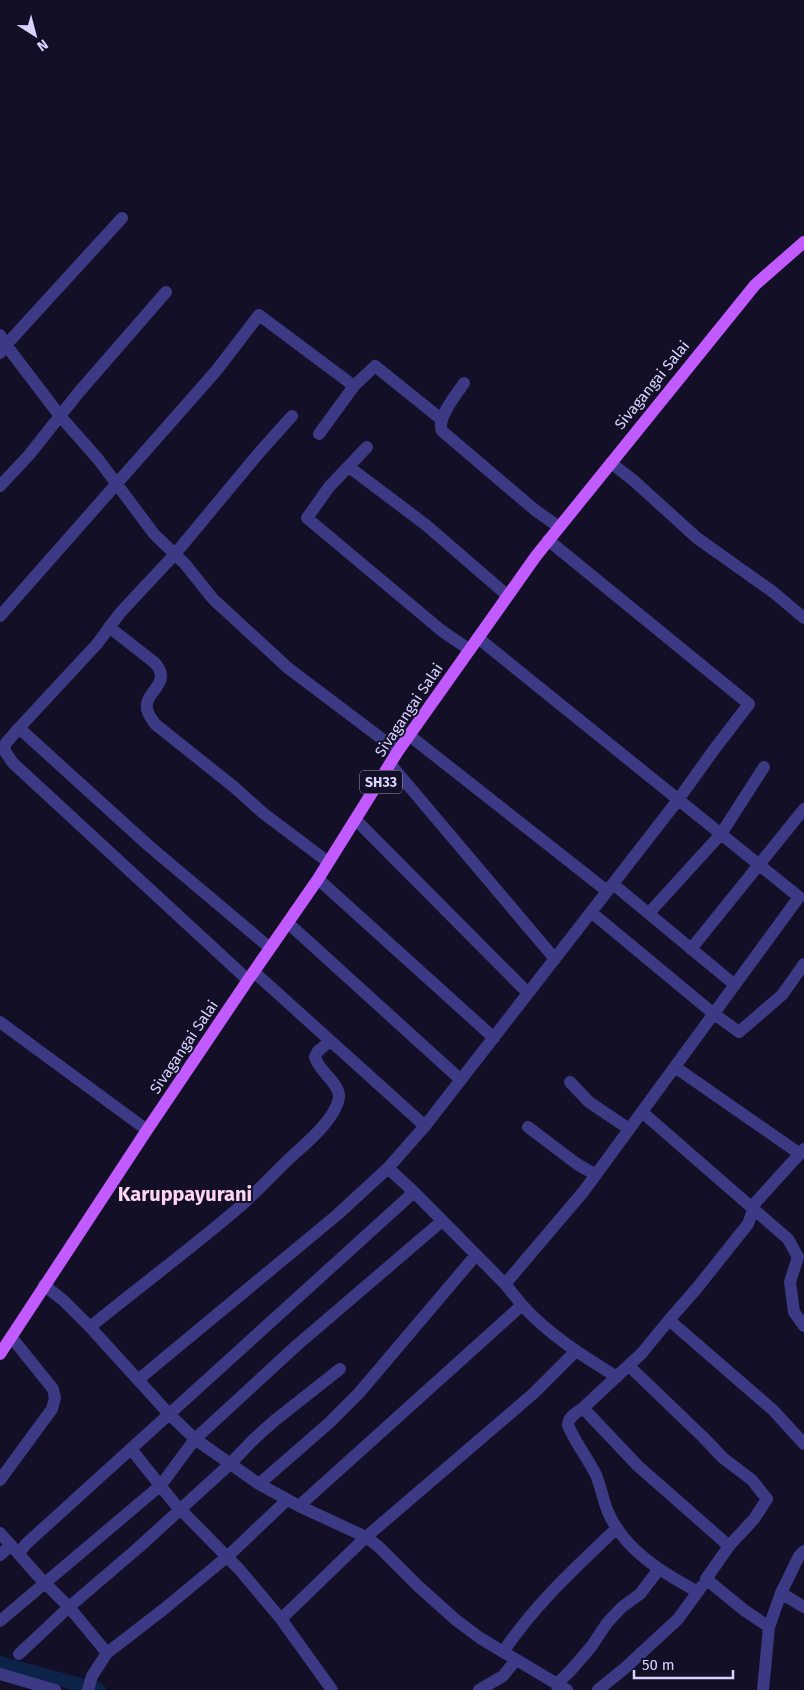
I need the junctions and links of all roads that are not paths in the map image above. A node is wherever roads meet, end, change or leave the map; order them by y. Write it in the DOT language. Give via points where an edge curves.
graph roads {
  1 [pos="122,218"];
  2 [pos="804,242"];
  3 [pos="166,292"];
  4 [pos="2,344"];
  5 [pos="464,383"];
  6 [pos="354,386"];
  7 [pos="60,416"];
  8 [pos="292,416"];
  9 [pos="441,419"];
  10 [pos="319,434"];
  11 [pos="367,447"];
  12 [pos="611,463"];
  13 [pos="349,467"];
  14 [pos="116,483"];
  15 [pos="0,486"];
  16 [pos="559,527"];
  17 [pos="548,540"];
  18 [pos="175,554"];
  19 [pos="508,596"];
  20 [pos="0,616"];
  21 [pos="804,618"];
  22 [pos="109,627"];
  23 [pos="478,638"];
  24 [pos="470,650"];
  25 [pos="19,728"];
  26 [pos="410,736"];
  27 [pos="398,752"];
  28 [pos="391,764"];
  29 [pos="764,767"];
  30 [pos="678,800"];
  31 [pos="804,809"];
  32 [pos="356,820"];
  33 [pos="721,834"];
  34 [pos="328,862"];
  35 [pos="759,865"];
  36 [pos="318,880"];
  37 [pos="610,887"];
  38 [pos="802,895"];
  39 [pos="591,912"];
  40 [pos="649,913"];
  41 [pos="288,923"];
  42 [pos="270,948"];
  43 [pos="691,949"];
  44 [pos="555,959"];
  45 [pos="804,964"];
  46 [pos="251,976"];
  47 [pos="735,985"];
  48 [pos="528,994"];
  49 [pos="714,1014"];
  50 [pos="0,1022"];
  51 [pos="494,1038"];
  52 [pos="330,1041"];
  53 [pos="675,1068"];
  54 [pos="461,1080"];
  55 [pos="570,1082"];
  56 [pos="642,1112"];
  57 [pos="425,1126"];
  58 [pos="528,1127"];
  59 [pos="146,1130"];
  60 [pos="629,1130"];
  61 [pos="802,1152"];
  62 [pos="388,1168"];
  63 [pos="596,1175"];
  64 [pos="414,1192"];
  65 [pos="754,1208"];
  66 [pos="442,1221"];
  67 [pos="476,1255"];
  68 [pos="505,1284"];
  69 [pos="44,1285"];
  70 [pos="522,1305"];
  71 [pos="669,1320"];
  72 [pos="90,1326"];
  73 [pos="804,1326"];
  74 [pos="12,1338"];
  75 [pos="576,1351"];
  76 [pos="0,1354"];
  77 [pos="629,1366"];
  78 [pos="340,1369"];
  79 [pos="617,1378"];
  80 [pos="139,1379"];
  81 [pos="583,1408"];
  82 [pos="170,1414"];
  83 [pos="196,1439"];
  84 [pos="804,1444"];
  85 [pos="131,1449"];
  86 [pos="230,1464"];
  87 [pos="0,1480"];
  88 [pos="259,1484"];
  89 [pos="161,1485"];
  90 [pos="293,1503"];
  91 [pos="181,1509"];
  92 [pos="616,1528"];
  93 [pos="0,1533"];
  94 [pos="366,1537"];
  95 [pos="729,1546"];
  96 [pos="15,1549"];
  97 [pos="804,1551"];
  98 [pos="0,1555"];
  99 [pos="228,1556"];
  100 [pos="660,1569"];
  101 [pos="706,1579"];
  102 [pos="44,1583"];
  103 [pos="698,1592"];
  104 [pos="794,1600"];
  105 [pos="69,1607"];
  106 [pos="281,1619"];
  107 [pos="0,1621"];
  108 [pos="769,1627"];
  109 [pos="503,1652"];
  110 [pos="107,1653"];
  111 [pos="19,1654"];
  112 [pos="516,1660"];
  113 [pos="0,1674"];
  114 [pos="562,1687"];
  115 [pos="55,1690"];
  116 [pos="88,1690"];
  117 [pos="332,1690"];
  118 [pos="479,1690"];
  119 [pos="598,1690"];
  120 [pos="763,1690"];
  1 -- 4 [label="street"];
  2 -- 12 [label="main road, Sivagangai Salai / SH33" via="755,285"];
  3 -- 7 [label="street"];
  4 -- 7 [label="street"];
  5 -- 9 [label="street"];
  6 -- 9 [label="street" via="375,366"];
  6 -- 10 [label="street"];
  6 -- 14 [label="street" via="259,315 216,371"];
  7 -- 14 [label="street"];
  7 -- 15 [label="street"];
  8 -- 18 [label="street"];
  9 -- 16 [label="street" via="442,431"];
  11 -- 13 [label="street"];
  12 -- 16 [label="main road, Sivagangai Salai / SH33"];
  12 -- 21 [label="street" via="697,538 774,592"];
  13 -- 19 [label="street" via="426,525"];
  13 -- 24 [label="street" via="308,518 442,631"];
  14 -- 18 [label="street" via="154,534"];
  14 -- 20 [label="street"];
  16 -- 17 [label="main road, Sivagangai Salai / SH33"];
  17 -- 19 [label="main road, Sivagangai Salai / SH33"];
  17 -- 30 [label="street" via="749,704"];
  18 -- 22 [label="street"];
  18 -- 27 [label="street" via="213,599 282,663"];
  19 -- 23 [label="main road, Sivagangai Salai / SH33"];
  22 -- 25 [label="street"];
  22 -- 34 [label="street" via="160,669 162,675 147,709 154,724"];
  23 -- 24 [label="main road, Sivagangai Salai / SH33"];
  23 -- 30 [label="street"];
  24 -- 26 [label="main road, Sivagangai Salai / SH33"];
  25 -- 42 [label="street" via="149,846"];
  25 -- 46 [label="street" via="4,750 13,763"];
  26 -- 27 [label="main road, Sivagangai Salai / SH33"];
  26 -- 37 [label="street"];
  27 -- 28 [label="main road, Sivagangai Salai / SH33"];
  28 -- 32 [label="main road, Sivagangai Salai / SH33"];
  28 -- 44 [label="street"];
  29 -- 33 [label="street"];
  30 -- 33 [label="street"];
  30 -- 37 [label="street"];
  31 -- 35 [label="street"];
  32 -- 34 [label="main road, Sivagangai Salai / SH33"];
  32 -- 48 [label="street"];
  33 -- 35 [label="street"];
  33 -- 40 [label="street"];
  34 -- 36 [label="main road, Sivagangai Salai / SH33"];
  35 -- 38 [label="street"];
  35 -- 43 [label="street"];
  36 -- 41 [label="main road, Sivagangai Salai / SH33"];
  36 -- 51 [label="street"];
  37 -- 39 [label="street"];
  37 -- 40 [label="street"];
  38 -- 47 [label="street"];
  39 -- 44 [label="street"];
  39 -- 49 [label="street"];
  40 -- 43 [label="street"];
  41 -- 42 [label="main road, Sivagangai Salai / SH33"];
  41 -- 54 [label="street"];
  42 -- 46 [label="main road, Sivagangai Salai / SH33"];
  43 -- 47 [label="street"];
  44 -- 48 [label="street"];
  45 -- 49 [label="street" via="782,995 739,1032"];
  46 -- 52 [label="street"];
  46 -- 59 [label="main road, Sivagangai Salai / SH33"];
  47 -- 49 [label="street"];
  48 -- 51 [label="street"];
  49 -- 53 [label="street"];
  50 -- 59 [label="street"];
  51 -- 54 [label="street"];
  52 -- 57 [label="street"];
  52 -- 72 [label="street" via="315,1056 316,1064 336,1086 339,1095 331,1117 237,1209"];
  53 -- 56 [label="street"];
  53 -- 61 [label="street"];
  54 -- 57 [label="street"];
  55 -- 60 [label="street" via="589,1102"];
  56 -- 60 [label="street"];
  56 -- 65 [label="street"];
  57 -- 62 [label="street"];
  58 -- 63 [label="street"];
  59 -- 69 [label="main road, Sivagangai Salai / SH33"];
  60 -- 63 [label="street"];
  61 -- 65 [label="street"];
  62 -- 64 [label="street"];
  62 -- 80 [label="street" via="337,1216"];
  63 -- 68 [label="street"];
  64 -- 66 [label="street"];
  64 -- 82 [label="street"];
  65 -- 71 [label="street" via="748,1224"];
  65 -- 73 [label="street" via="788,1239 798,1257 790,1282 794,1312"];
  66 -- 67 [label="street"];
  66 -- 83 [label="street" via="296,1346"];
  67 -- 68 [label="street"];
  67 -- 88 [label="street" via="359,1392 328,1424"];
  68 -- 70 [label="street"];
  69 -- 72 [label="street"];
  69 -- 74 [label="main road, Sivagangai Salai / SH33"];
  70 -- 75 [label="street" via="538,1323"];
  70 -- 90 [label="street"];
  71 -- 77 [label="street"];
  71 -- 84 [label="street" via="773,1410"];
  72 -- 80 [label="street"];
  74 -- 76 [label="main road, Sivagangai Salai / SH33"];
  74 -- 87 [label="street" via="53,1389 55,1398 52,1409"];
  75 -- 79 [label="street"];
  75 -- 94 [label="street" via="534,1393"];
  77 -- 79 [label="street"];
  77 -- 95 [label="street" via="723,1458 752,1480 767,1499"];
  78 -- 86 [label="street" via="274,1421"];
  79 -- 81 [label="street"];
  80 -- 82 [label="street"];
  81 -- 92 [label="street" via="570,1418 568,1425 596,1477"];
  81 -- 95 [label="street" via="638,1466"];
  82 -- 83 [label="street"];
  82 -- 85 [label="street"];
  83 -- 86 [label="street"];
  83 -- 89 [label="street"];
  85 -- 89 [label="street"];
  85 -- 96 [label="street" via="26,1544"];
  86 -- 88 [label="street"];
  86 -- 91 [label="street"];
  88 -- 90 [label="street"];
  89 -- 91 [label="street"];
  89 -- 102 [label="street"];
  90 -- 94 [label="street"];
  90 -- 99 [label="street"];
  91 -- 99 [label="street"];
  91 -- 105 [label="street"];
  92 -- 100 [label="street" via="636,1551"];
  92 -- 109 [label="street" via="528,1616"];
  93 -- 96 [label="street"];
  94 -- 106 [label="street"];
  94 -- 109 [label="street" via="456,1620"];
  95 -- 101 [label="street"];
  96 -- 98 [label="street"];
  96 -- 102 [label="street"];
  97 -- 104 [label="street" via="799,1556"];
  99 -- 106 [label="street"];
  99 -- 110 [label="street"];
  100 -- 103 [label="street"];
  100 -- 114 [label="street" via="640,1594 607,1623"];
  101 -- 103 [label="street"];
  101 -- 108 [label="street"];
  102 -- 105 [label="street"];
  102 -- 107 [label="street"];
  103 -- 119 [label="street" via="678,1619"];
  104 -- 108 [label="street"];
  105 -- 110 [label="street"];
  105 -- 111 [label="street"];
  106 -- 117 [label="street"];
  108 -- 120 [label="street"];
  109 -- 112 [label="street"];
  110 -- 116 [label="street" via="92,1676"];
  112 -- 114 [label="street"];
  112 -- 118 [label="street" via="502,1676"];
  113 -- 115 [label="street"];
}
